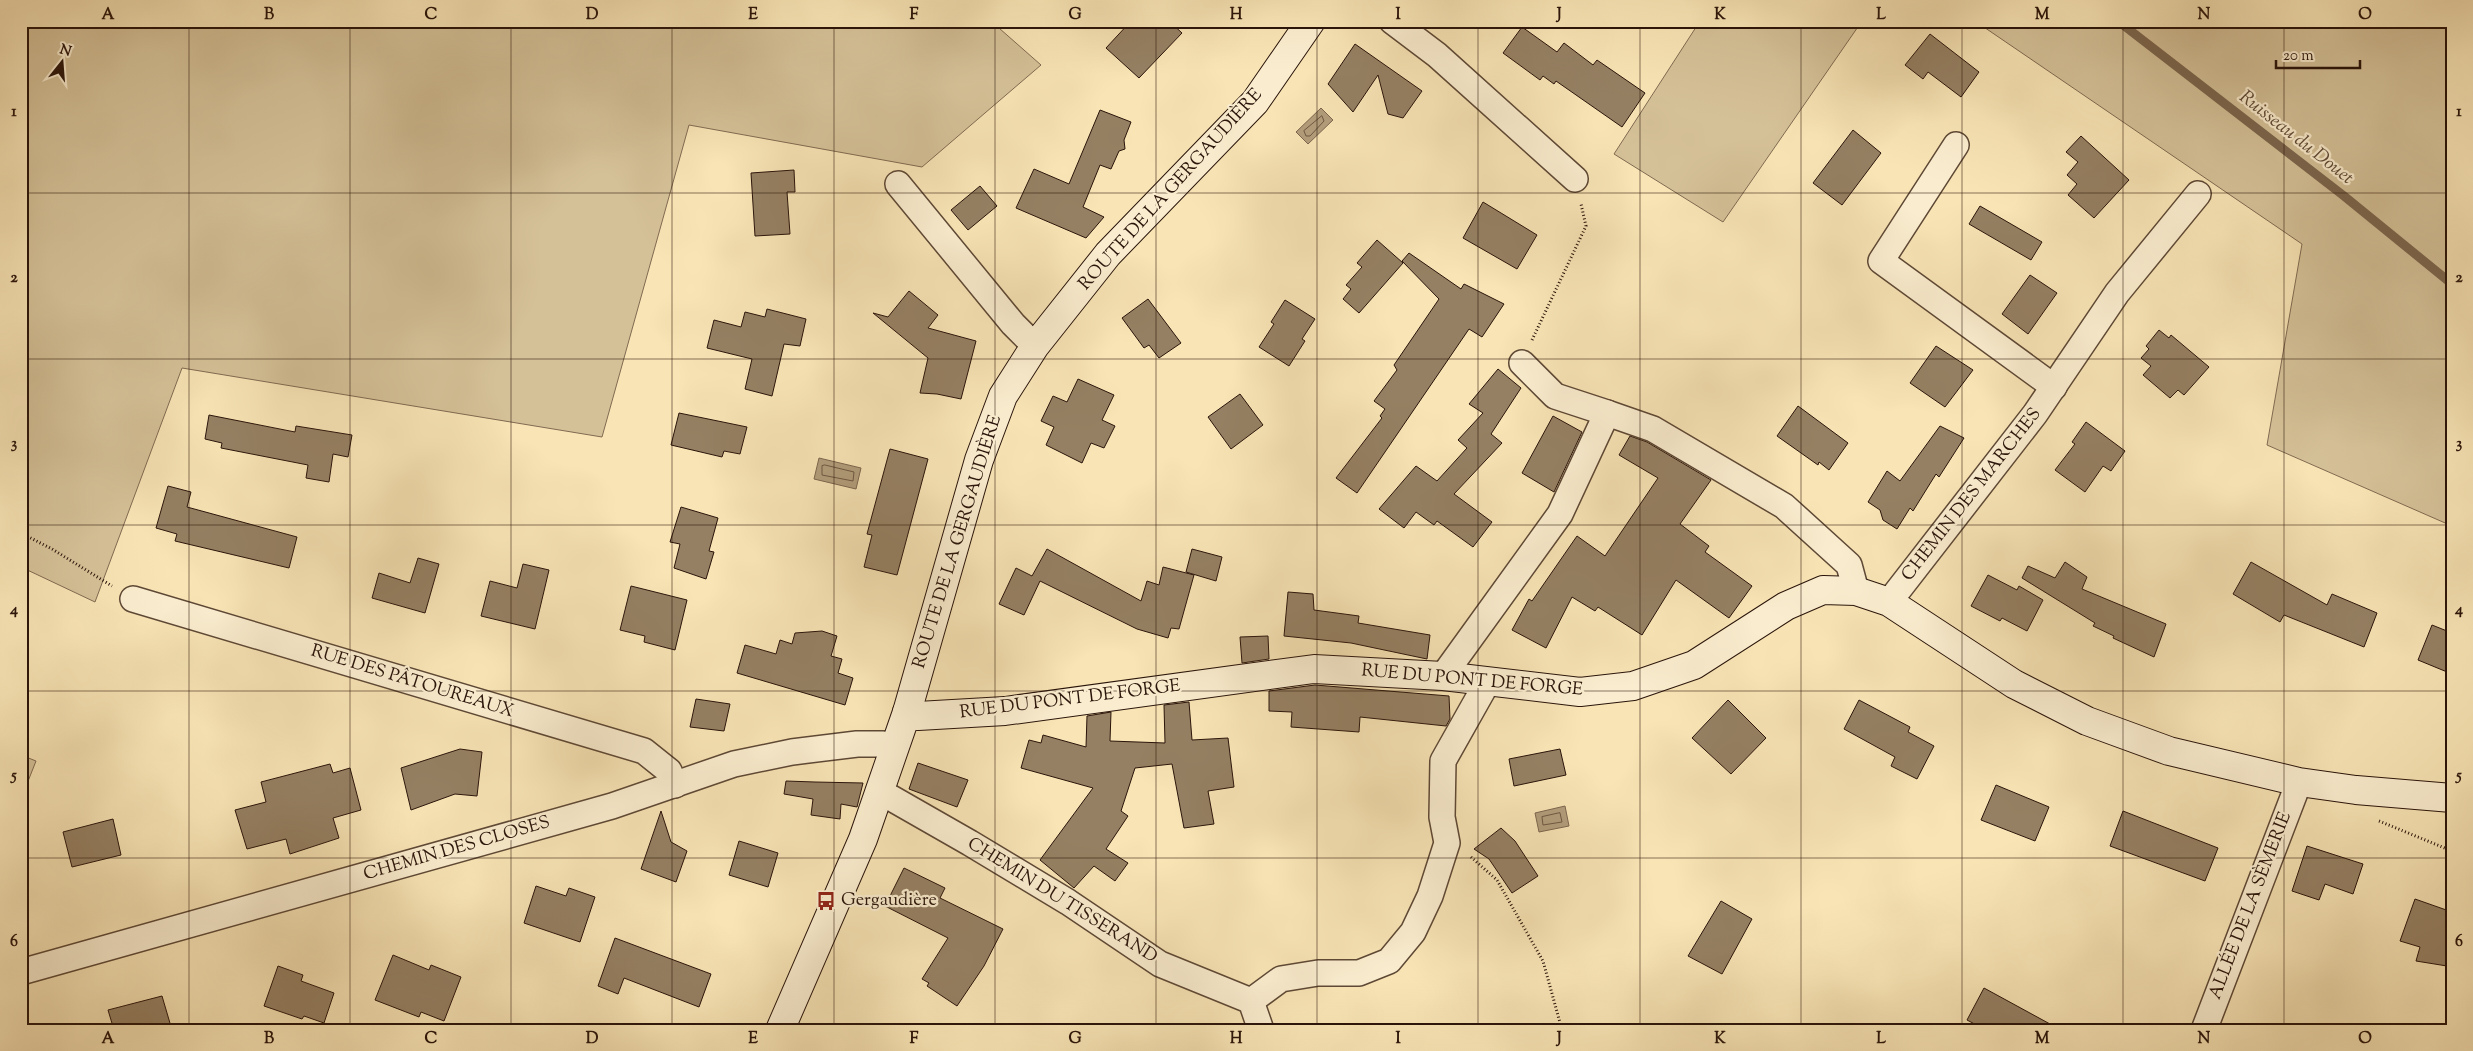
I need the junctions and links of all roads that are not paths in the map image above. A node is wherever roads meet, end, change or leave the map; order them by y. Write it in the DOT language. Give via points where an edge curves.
graph roads {
  1 [pos="1311,21"];
  2 [pos="1392,21"];
  3 [pos="1956,145"];
  4 [pos="1575,179"];
  5 [pos="898,184"];
  6 [pos="2198,194"];
  7 [pos="1035,346"];
  8 [pos="1522,363"];
  9 [pos="2054,387"];
  10 [pos="1607,413"];
  11 [pos="1856,591"];
  12 [pos="134,599"];
  13 [pos="1889,602"];
  14 [pos="1443,676"];
  15 [pos="1488,681"];
  16 [pos="907,712"];
  17 [pos="894,749"];
  18 [pos="2299,782"];
  19 [pos="675,785"];
  20 [pos="879,791"];
  21 [pos="2452,798"];
  22 [pos="21,972"];
  23 [pos="1251,1001"];
  24 [pos="780,1030"];
  25 [pos="1261,1030"];
  26 [pos="2204,1030"];
  1 -- 7 [label="street, ROUTE DE LA GERGAUDIÈRE" via="1255,102 1108,254"];
  2 -- 4 [label="street" via="1436,55"];
  3 -- 9 [label="street" via="1882,261"];
  5 -- 7 [label="street" via="1013,324"];
  6 -- 9 [label="street, CHEMIN DES MARCHES" via="2117,293"];
  7 -- 16 [label="street, ROUTE DE LA GERGAUDIÈRE" via="1003,396 979,460"];
  8 -- 10 [label="street" via="1555,396"];
  9 -- 13 [label="street, CHEMIN DES MARCHES"];
  10 -- 11 [label="street" via="1653,429 1784,506 1848,565"];
  10 -- 14 [label="street" via="1560,514"];
  11 -- 13 [label="street, RUE DU PONT DE FORGE"];
  11 -- 15 [label="street, RUE DU PONT DE FORGE" via="1823,590 1786,606 1694,665 1634,686 1580,692"];
  12 -- 19 [label="street, RUE DES PÂTOUREAUX" via="644,751 669,771"];
  13 -- 18 [label="street, RUE DU PONT DE FORGE" via="2014,684 2087,721 2169,752"];
  14 -- 15 [label="street, RUE DU PONT DE FORGE"];
  14 -- 16 [label="street, RUE DU PONT DE FORGE" via="1314,669 1005,711 918,716"];
  15 -- 23 [label="street" via="1443,761 1442,817 1446,843 1430,896 1413,932 1389,961 1359,973 1318,973 1281,979"];
  16 -- 17 [label="street, ROUTE DE LA GERGAUDIÈRE"];
  17 -- 19 [label="street, CHEMIN DES CLOSES" via="883,744 857,744 792,752 734,764"];
  17 -- 20 [label="street, ROUTE DE LA GERGAUDIÈRE"];
  18 -- 21 [label="street, RUE DU PONT DE FORGE"];
  18 -- 26 [label="street, ALLÉE DE LA SÈMERIE"];
  19 -- 22 [label="street, CHEMIN DES CLOSES" via="612,806"];
  20 -- 23 [label="street, CHEMIN DU TISSERAND" via="1068,902 1160,964"];
  20 -- 24 [label="street, ROUTE DE LA GERGAUDIÈRE" via="863,839"];
  23 -- 25 [label="street"];
}
